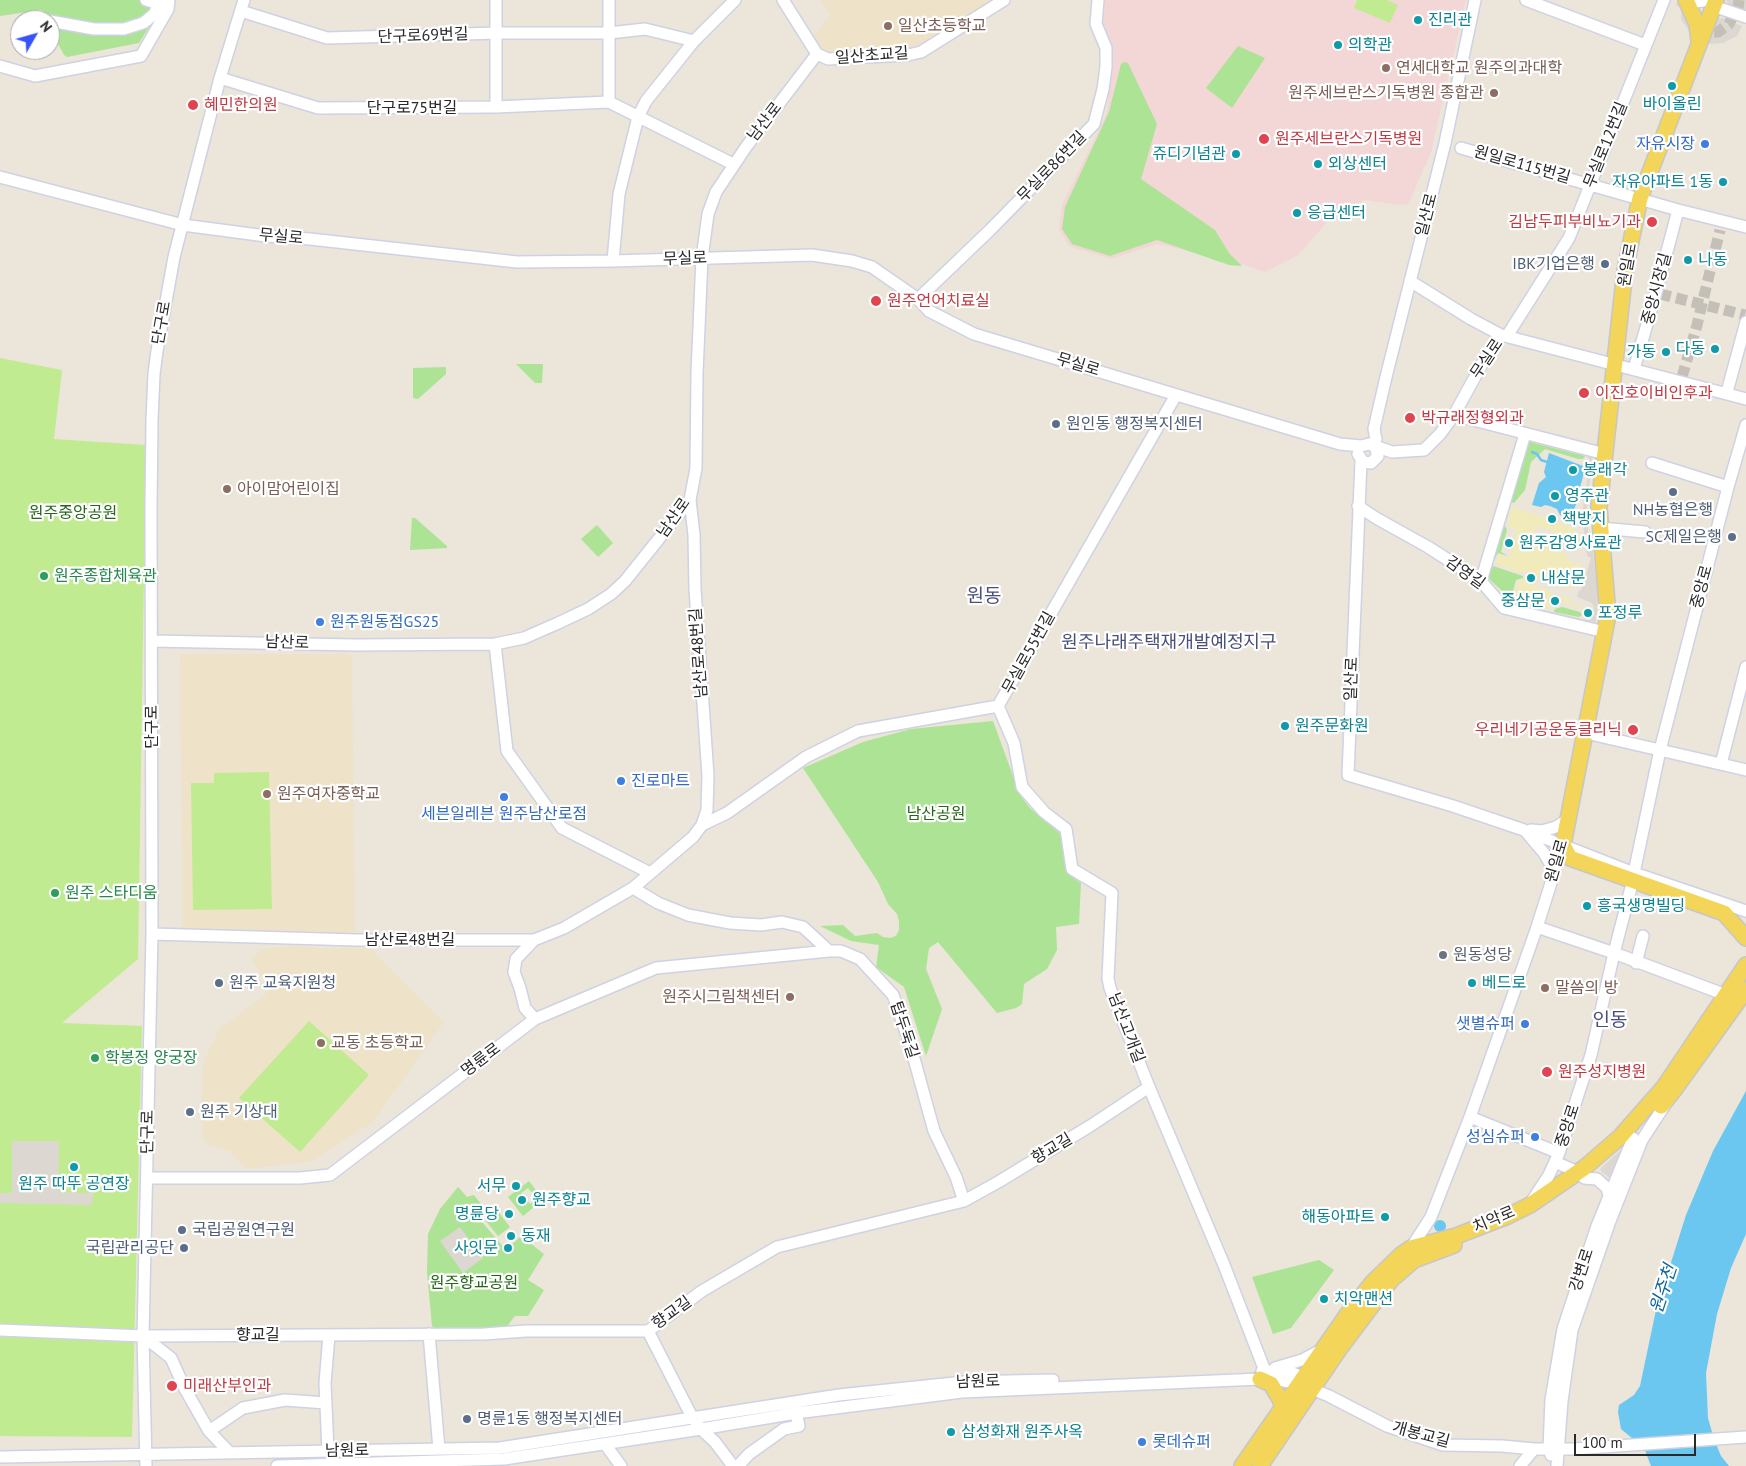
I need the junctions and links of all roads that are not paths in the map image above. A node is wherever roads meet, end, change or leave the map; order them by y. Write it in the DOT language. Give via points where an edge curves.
graph roads {
  1 [pos="146,0"];
  2 [pos="496,0"];
  3 [pos="608,0"];
  4 [pos="735,0"];
  5 [pos="783,0"];
  6 [pos="1004,0"];
  7 [pos="1098,0"];
  8 [pos="1475,0"];
  9 [pos="1526,0"];
  10 [pos="1664,0"];
  11 [pos="1686,0"];
  12 [pos="1705,1"];
  13 [pos="162,2"];
  14 [pos="242,6"];
  15 [pos="1746,17"];
  16 [pos="60,23"];
  17 [pos="609,33"];
  18 [pos="497,34"];
  19 [pos="694,41"];
  20 [pos="1699,42"];
  21 [pos="1645,46"];
  22 [pos="817,54"];
  23 [pos="0,66"];
  24 [pos="220,78"];
  25 [pos="609,102"];
  26 [pos="496,107"];
  27 [pos="638,117"];
  28 [pos="1461,148"];
  29 [pos="733,164"];
  30 [pos="0,177"];
  31 [pos="1590,184"];
  32 [pos="1640,198"];
  33 [pos="1678,210"];
  34 [pos="183,225"];
  35 [pos="1746,227"];
  36 [pos="702,258"];
  37 [pos="613,261"];
  38 [pos="1410,282"];
  39 [pos="918,299"];
  40 [pos="1745,318"];
  41 [pos="1504,336"];
  42 [pos="1614,365"];
  43 [pos="1634,369"];
  44 [pos="1727,392"];
  45 [pos="1176,395"];
  46 [pos="1746,399"];
  47 [pos="1454,415"];
  48 [pos="1746,425"];
  49 [pos="1525,434"];
  50 [pos="1340,444"];
  51 [pos="1369,446"];
  52 [pos="1392,452"];
  53 [pos="1605,454"];
  54 [pos="1366,460"];
  55 [pos="1652,463"];
  56 [pos="1728,488"];
  57 [pos="690,500"];
  58 [pos="1358,506"];
  59 [pos="1600,528"];
  60 [pos="1645,532"];
  61 [pos="1481,581"];
  62 [pos="1605,632"];
  63 [pos="152,641"];
  64 [pos="495,644"];
  65 [pos="1746,668"];
  66 [pos="998,706"];
  67 [pos="1586,733"];
  68 [pos="1660,750"];
  69 [pos="1721,764"];
  70 [pos="1746,770"];
  71 [pos="1568,819"];
  72 [pos="702,825"];
  73 [pos="1524,830"];
  74 [pos="1563,845"];
  75 [pos="650,873"];
  76 [pos="1633,877"];
  77 [pos="1552,882"];
  78 [pos="633,888"];
  79 [pos="1746,912"];
  80 [pos="1724,913"];
  81 [pos="1746,919"];
  82 [pos="1537,927"];
  83 [pos="152,934"];
  84 [pos="1643,936"];
  85 [pos="1746,938"];
  86 [pos="534,940"];
  87 [pos="829,950"];
  88 [pos="1614,953"];
  89 [pos="1636,962"];
  90 [pos="1746,965"];
  91 [pos="1746,990"];
  92 [pos="1726,995"];
  93 [pos="535,1019"];
  94 [pos="1149,1087"];
  95 [pos="1669,1088"];
  96 [pos="1470,1117"];
  97 [pos="1632,1138"];
  98 [pos="1557,1158"];
  99 [pos="1581,1175"];
  100 [pos="147,1178"];
  101 [pos="1610,1196"];
  102 [pos="964,1201"];
  103 [pos="1530,1205"];
  104 [pos="1412,1248"];
  105 [pos="0,1330"];
  106 [pos="648,1331"];
  107 [pos="429,1334"];
  108 [pos="328,1335"];
  109 [pos="143,1336"];
  110 [pos="1324,1348"];
  111 [pos="1262,1375"];
  112 [pos="1308,1383"];
  113 [pos="326,1404"];
  114 [pos="1283,1408"];
  115 [pos="796,1412"];
  116 [pos="692,1417"];
  117 [pos="701,1429"];
  118 [pos="209,1431"];
  119 [pos="1746,1437"];
  120 [pos="605,1444"];
  121 [pos="439,1449"];
  122 [pos="1554,1449"];
  123 [pos="1534,1450"];
  124 [pos="328,1451"];
  125 [pos="229,1452"];
  126 [pos="146,1454"];
  127 [pos="502,1454"];
  128 [pos="0,1457"];
  129 [pos="731,1462"];
  130 [pos="146,1466"];
  131 [pos="277,1466"];
  132 [pos="621,1466"];
  133 [pos="738,1466"];
  134 [pos="1242,1466"];
  135 [pos="1260,1466"];
  136 [pos="1520,1466"];
  137 [pos="1556,1466"];
  1 -- 13 [label="street"];
  2 -- 18 [label="street"];
  3 -- 17 [label="street"];
  4 -- 19 [label="street"];
  5 -- 22 [label="street"];
  6 -- 22 [label="street, 일산초교길" via="920,52 828,59"];
  7 -- 39 [label="street, 무실로86번길" via="1096,24 1106,48 1106,67 1094,124"];
  8 -- 38 [label="street, 일산로" via="1445,143"];
  9 -- 21 [label="street"];
  10 -- 21 [label="street, 무실로12번길"];
  11 -- 20 [label="main road" via="1697,24"];
  12 -- 15 [label="street"];
  12 -- 20 [label="main road, 원일로"];
  13 -- 16 [label="street" via="143,23 124,29 94,29"];
  13 -- 23 [label="street" via="168,8 141,56 35,76"];
  14 -- 18 [label="street, 단구로69번길" via="327,38"];
  14 -- 24 [label="street, 단구로"];
  17 -- 18 [label="street, 단구로69번길"];
  17 -- 19 [label="street, 단구로69번길" via="645,29"];
  17 -- 25 [label="street"];
  18 -- 26 [label="street"];
  19 -- 27 [label="street" via="646,101"];
  20 -- 32 [label="main road, 원일로"];
  21 -- 31 [label="street, 무실로12번길"];
  22 -- 29 [label="street, 남산로"];
  24 -- 26 [label="street, 단구로75번길" via="318,108"];
  24 -- 34 [label="street, 단구로"];
  25 -- 26 [label="street, 단구로75번길"];
  25 -- 27 [label="street, 단구로75번길"];
  27 -- 29 [label="street, 단구로75번길"];
  27 -- 37 [label="street" via="619,194"];
  28 -- 31 [label="street, 원일로115번길"];
  29 -- 36 [label="street, 남산로" via="716,192 708,214"];
  30 -- 34 [label="street, 무실로"];
  31 -- 32 [label="street, 원일로115번길"];
  31 -- 41 [label="street, 무실로12번길" via="1569,238"];
  32 -- 33 [label="street"];
  32 -- 42 [label="main road, 원일로" via="1625,270"];
  33 -- 35 [label="street"];
  33 -- 43 [label="street, 중앙시장길" via="1658,294"];
  34 -- 37 [label="street, 무실로" via="517,262"];
  34 -- 63 [label="street, 단구로" via="174,257 154,374"];
  36 -- 37 [label="street, 무실로"];
  36 -- 39 [label="street, 무실로" via="812,255 852,260 872,267"];
  36 -- 57 [label="street, 남산로" via="696,468"];
  38 -- 41 [label="street"];
  38 -- 51 [label="street, 일산로" via="1374,429 1376,439"];
  39 -- 45 [label="street, 무실로" via="929,310 974,334"];
  40 -- 44 [label="street"];
  41 -- 42 [label="street, 무실로"];
  41 -- 47 [label="street, 무실로" via="1487,355"];
  42 -- 43 [label="street, 무실로"];
  42 -- 53 [label="main road, 원일로"];
  43 -- 44 [label="street, 무실로"];
  44 -- 46 [label="street, 무실로"];
  45 -- 50 [label="street, 무실로"];
  45 -- 66 [label="street, 무실로55번길"];
  47 -- 49 [label="street"];
  47 -- 52 [label="street, 무실로" via="1424,450"];
  48 -- 56 [label="street, 중앙로"];
  49 -- 53 [label="street"];
  49 -- 61 [label="street"];
  50 -- 51 [label="street"];
  50 -- 54 [label="street"];
  51 -- 52 [label="street"];
  51 -- 54 [label="street" via="1358,453"];
  51 -- 54 [label="street" via="1378,453"];
  52 -- 54 [label="street"];
  53 -- 59 [label="main road, 원일로"];
  54 -- 58 [label="street, 일산로" via="1359,476"];
  55 -- 56 [label="street"];
  56 -- 68 [label="street, 중앙로"];
  57 -- 64 [label="street, 남산로" via="611,594 588,609 524,638"];
  57 -- 72 [label="street, 남산로48번길" via="708,776 707,810"];
  58 -- 61 [label="street, 감영길"];
  58 -- 73 [label="street, 일산로" via="1348,775"];
  59 -- 60 [label="street"];
  59 -- 62 [label="main road, 원일로" via="1613,616"];
  61 -- 62 [label="street, 감영길" via="1504,608"];
  62 -- 67 [label="main road, 원일로"];
  63 -- 64 [label="street, 남산로"];
  63 -- 83 [label="street, 단구로"];
  64 -- 75 [label="street" via="507,750 562,828"];
  65 -- 69 [label="street"];
  66 -- 72 [label="street, 무실로55번길" via="858,731 806,757 727,814"];
  66 -- 94 [label="street, 남산고개길" via="1014,743 1022,787 1044,812 1066,829 1072,869 1112,893 1108,978"];
  67 -- 68 [label="street"];
  67 -- 71 [label="main road, 원일로"];
  68 -- 69 [label="street"];
  68 -- 76 [label="street, 중앙로"];
  69 -- 70 [label="street"];
  71 -- 73 [label="street" via="1542,831"];
  71 -- 74 [label="main road, 원일로"];
  72 -- 75 [label="street, 남산로48번길" via="693,837"];
  73 -- 74 [label="street, 일산로"];
  73 -- 77 [label="street" via="1551,865"];
  74 -- 76 [label="main road" via="1570,858"];
  74 -- 77 [label="street, 원일로"];
  75 -- 78 [label="street, 남산로48번길"];
  76 -- 79 [label="street"];
  76 -- 80 [label="main road"];
  76 -- 88 [label="street, 중앙로"];
  77 -- 82 [label="street, 원일로"];
  78 -- 86 [label="street, 남산로48번길" via="564,928"];
  78 -- 87 [label="street, 탑두둑길" via="688,915 730,923 761,925 782,922 803,927"];
  80 -- 81 [label="street"];
  80 -- 85 [label="main road"];
  82 -- 88 [label="street"];
  82 -- 96 [label="street, 원일로"];
  83 -- 86 [label="street, 남산로48번길" via="357,940"];
  83 -- 100 [label="street, 단구로"];
  84 -- 89 [label="street"];
  86 -- 93 [label="street" via="516,959 514,972 525,1008"];
  87 -- 93 [label="street, 명륜로" via="656,968"];
  87 -- 102 [label="street, 탑두둑길" via="860,959 893,995 934,1131"];
  88 -- 89 [label="street"];
  88 -- 98 [label="street, 중앙로" via="1591,1055"];
  89 -- 92 [label="street"];
  90 -- 92 [label="main road, 치악로"];
  91 -- 95 [label="main road, 치악로"];
  92 -- 95 [label="main road, 치악로"];
  93 -- 100 [label="street, 명륜로" via="330,1175 300,1178"];
  94 -- 102 [label="street, 향교길"];
  94 -- 111 [label="street, 남산고개길" via="1224,1265"];
  95 -- 97 [label="main road, 강변로"];
  95 -- 99 [label="main road, 치악로"];
  95 -- 122 [label="street, 강변로" via="1642,1140 1572,1330"];
  96 -- 98 [label="street"];
  96 -- 104 [label="street, 원일로" via="1430,1217"];
  97 -- 99 [label="main road, 치악로"];
  97 -- 101 [label="street, 강변로"];
  98 -- 99 [label="street"];
  98 -- 103 [label="street, 중앙로"];
  99 -- 101 [label="street" via="1597,1179"];
  99 -- 103 [label="main road, 치악로"];
  99 -- 112 [label="main road, 치악로" via="1540,1210 1414,1260 1391,1280"];
  100 -- 109 [label="street, 단구로"];
  101 -- 122 [label="street, 강변로" via="1563,1329 1552,1392"];
  102 -- 106 [label="street, 향교길" via="777,1246 702,1292"];
  103 -- 104 [label="main road, 치악로" via="1474,1230"];
  104 -- 110 [label="main road, 치악로" via="1372,1283"];
  105 -- 109 [label="street, 향교길"];
  106 -- 107 [label="street, 향교길"];
  106 -- 116 [label="street"];
  107 -- 108 [label="street, 향교길"];
  107 -- 121 [label="street"];
  108 -- 109 [label="street, 향교길"];
  108 -- 113 [label="street"];
  109 -- 118 [label="street" via="170,1358"];
  109 -- 126 [label="street, 단구로"];
  110 -- 111 [label="street"];
  110 -- 112 [label="main road, 치악로"];
  111 -- 112 [label="street, 남원로"];
  111 -- 114 [label="main road" via="1271,1384"];
  111 -- 115 [label="street, 남원로" via="962,1392"];
  111 -- 116 [label="street, 남원로" via="964,1382 839,1394"];
  112 -- 114 [label="main road, 치악로"];
  112 -- 123 [label="street, 개봉교길" via="1387,1426 1436,1443"];
  112 -- 135 [label="main road, 치악로"];
  113 -- 118 [label="street" via="285,1400 243,1408"];
  113 -- 124 [label="street"];
  114 -- 134 [label="main road, 치악로"];
  115 -- 117 [label="street, 남원로"];
  115 -- 133 [label="street" via="799,1426 784,1428"];
  116 -- 117 [label="street"];
  116 -- 127 [label="street, 남원로"];
  117 -- 120 [label="street, 남원로"];
  117 -- 129 [label="street"];
  118 -- 125 [label="street"];
  119 -- 122 [label="street, 개봉교길"];
  120 -- 127 [label="street, 남원로"];
  120 -- 132 [label="street"];
  121 -- 124 [label="street, 남원로"];
  121 -- 127 [label="street, 남원로"];
  122 -- 123 [label="street, 개봉교길"];
  122 -- 137 [label="street, 강변로"];
  123 -- 136 [label="street"];
  124 -- 125 [label="street, 남원로"];
  125 -- 126 [label="street, 남원로"];
  126 -- 128 [label="street, 남원로"];
  126 -- 130 [label="street, 단구로"];
  127 -- 131 [label="street, 남원로"];
}
